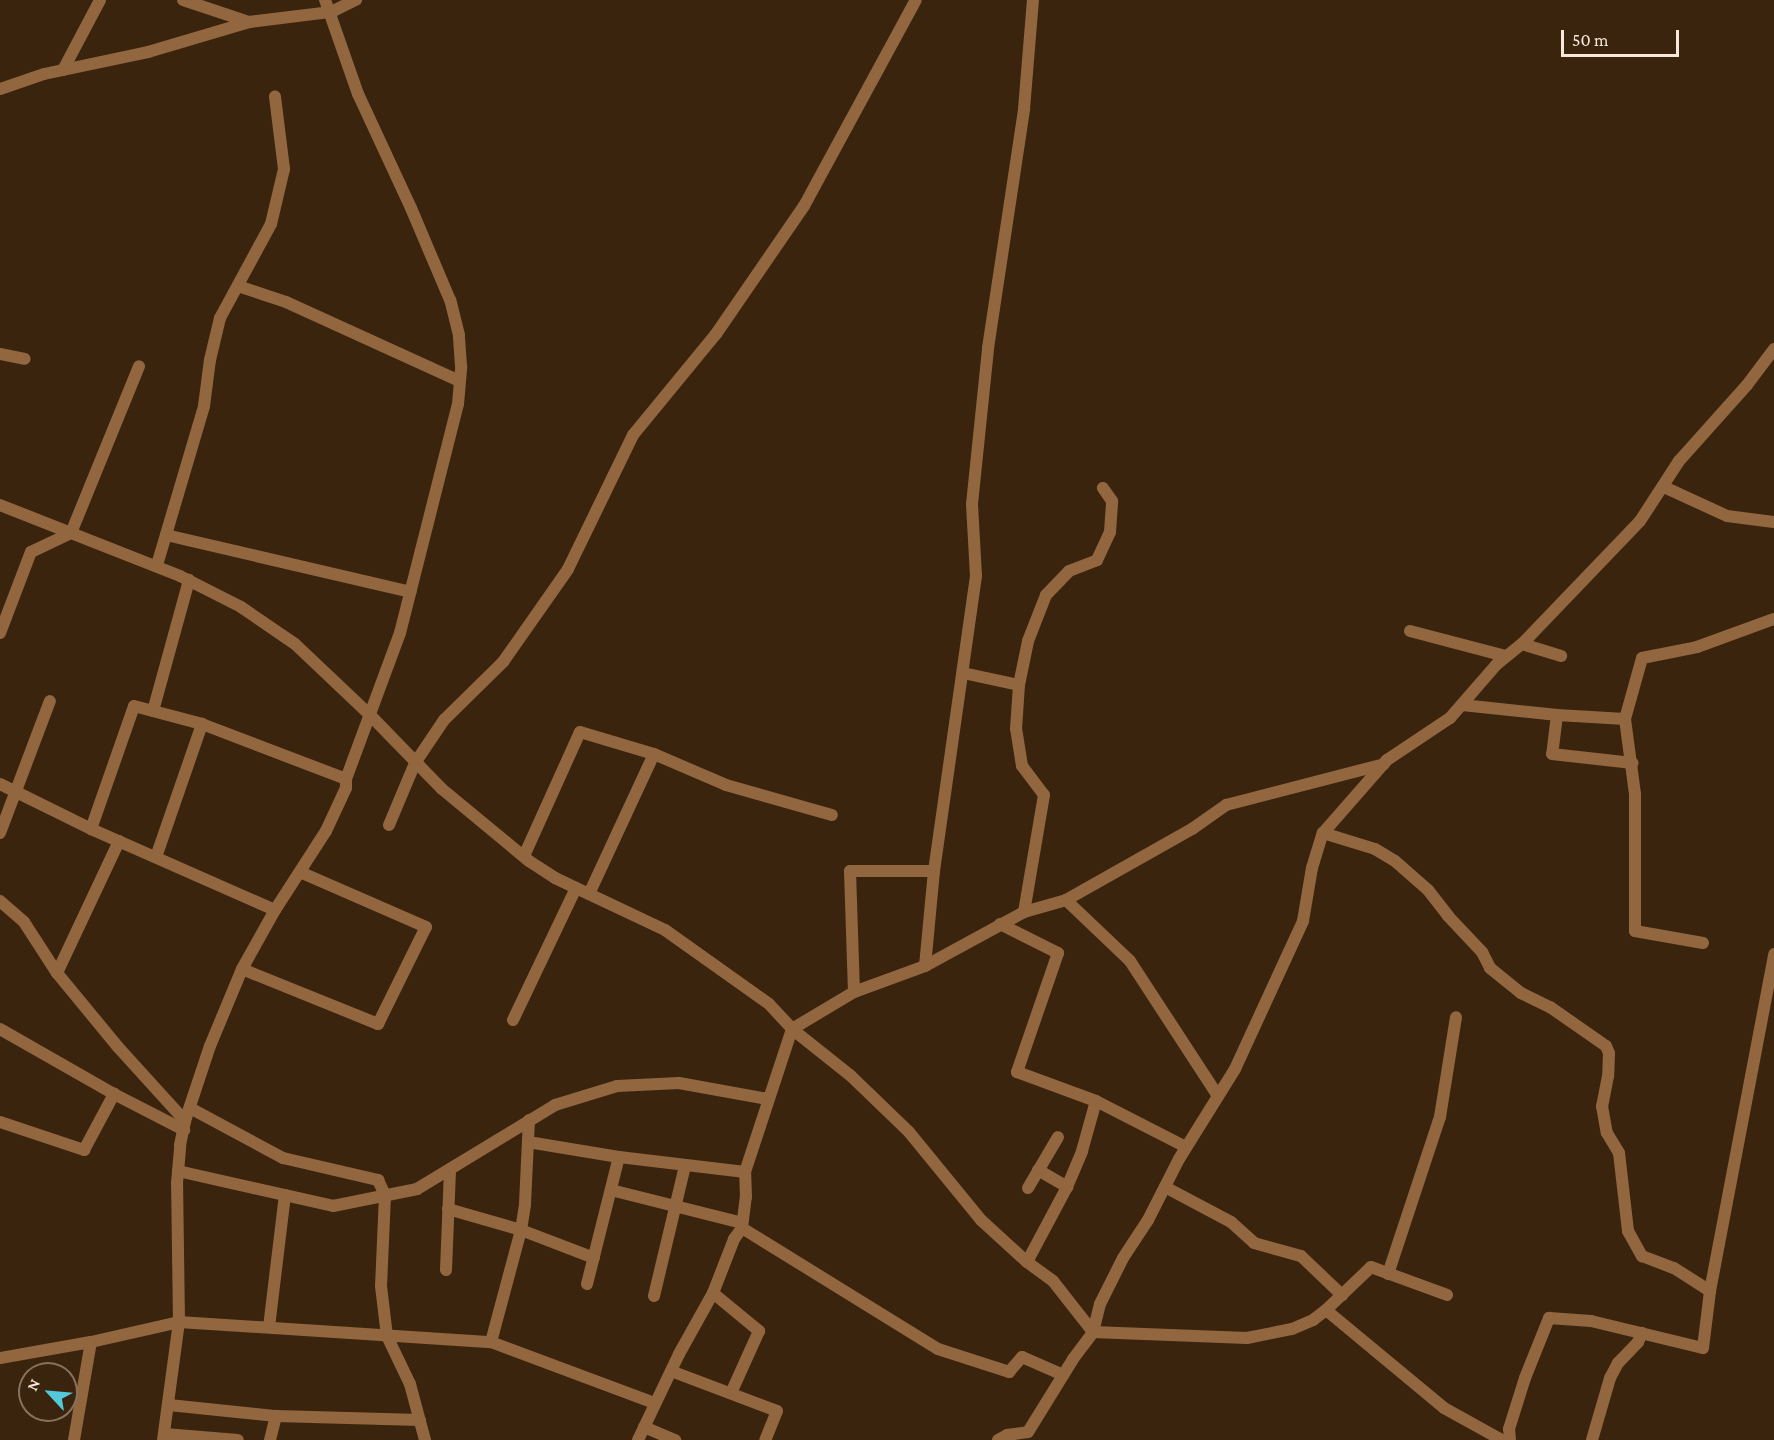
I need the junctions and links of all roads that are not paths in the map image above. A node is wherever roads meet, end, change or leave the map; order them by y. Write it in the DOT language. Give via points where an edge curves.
graph roads {
  1 [pos="100,0"];
  2 [pos="183,0"];
  3 [pos="325,0"];
  4 [pos="356,0"];
  5 [pos="916,0"];
  6 [pos="1033,0"];
  7 [pos="330,12"];
  8 [pos="249,22"];
  9 [pos="63,70"];
  10 [pos="0,89"];
  11 [pos="275,97"];
  12 [pos="238,286"];
  13 [pos="1774,349"];
  14 [pos="0,354"];
  15 [pos="25,359"];
  16 [pos="1769,361"];
  17 [pos="139,366"];
  18 [pos="459,381"];
  19 [pos="1664,487"];
  20 [pos="1103,488"];
  21 [pos="0,505"];
  22 [pos="1774,522"];
  23 [pos="70,533"];
  24 [pos="166,535"];
  25 [pos="157,565"];
  26 [pos="189,580"];
  27 [pos="410,592"];
  28 [pos="1774,619"];
  29 [pos="1410,632"];
  30 [pos="0,633"];
  31 [pos="1522,644"];
  32 [pos="1505,656"];
  33 [pos="1561,656"];
  34 [pos="963,674"];
  35 [pos="1019,685"];
  36 [pos="50,701"];
  37 [pos="1462,705"];
  38 [pos="153,711"];
  39 [pos="370,715"];
  40 [pos="1557,715"];
  41 [pos="1625,719"];
  42 [pos="202,724"];
  43 [pos="654,754"];
  44 [pos="1632,763"];
  45 [pos="415,764"];
  46 [pos="1384,764"];
  47 [pos="346,779"];
  48 [pos="0,784"];
  49 [pos="16,790"];
  50 [pos="832,815"];
  51 [pos="389,825"];
  52 [pos="91,829"];
  53 [pos="0,833"];
  54 [pos="1323,833"];
  55 [pos="119,841"];
  56 [pos="524,856"];
  57 [pos="156,857"];
  58 [pos="934,871"];
  59 [pos="300,872"];
  60 [pos="576,888"];
  61 [pos="589,894"];
  62 [pos="1065,900"];
  63 [pos="0,901"];
  64 [pos="275,910"];
  65 [pos="1024,912"];
  66 [pos="1000,924"];
  67 [pos="1703,943"];
  68 [pos="1774,954"];
  69 [pos="925,966"];
  70 [pos="242,969"];
  71 [pos="57,973"];
  72 [pos="854,992"];
  73 [pos="1456,1017"];
  74 [pos="513,1020"];
  75 [pos="0,1029"];
  76 [pos="792,1029"];
  77 [pos="114,1094"];
  78 [pos="1218,1096"];
  79 [pos="768,1099"];
  80 [pos="1096,1101"];
  81 [pos="190,1108"];
  82 [pos="529,1120"];
  83 [pos="0,1122"];
  84 [pos="185,1126"];
  85 [pos="1058,1137"];
  86 [pos="528,1142"];
  87 [pos="1186,1147"];
  88 [pos="619,1157"];
  89 [pos="685,1166"];
  90 [pos="450,1168"];
  91 [pos="1038,1170"];
  92 [pos="178,1171"];
  93 [pos="745,1172"];
  94 [pos="1067,1187"];
  95 [pos="1165,1187"];
  96 [pos="1028,1188"];
  97 [pos="611,1190"];
  98 [pos="285,1195"];
  99 [pos="385,1195"];
  100 [pos="675,1205"];
  101 [pos="448,1209"];
  102 [pos="742,1226"];
  103 [pos="521,1230"];
  104 [pos="594,1258"];
  105 [pos="1027,1262"];
  106 [pos="446,1270"];
  107 [pos="1388,1274"];
  108 [pos="587,1284"];
  109 [pos="1710,1291"];
  110 [pos="713,1293"];
  111 [pos="1342,1295"];
  112 [pos="1447,1295"];
  113 [pos="654,1296"];
  114 [pos="1326,1310"];
  115 [pos="178,1322"];
  116 [pos="269,1327"];
  117 [pos="1093,1332"];
  118 [pos="1642,1333"];
  119 [pos="387,1336"];
  120 [pos="91,1342"];
  121 [pos="491,1342"];
  122 [pos="0,1358"];
  123 [pos="671,1371"];
  124 [pos="1063,1375"];
  125 [pos="731,1393"];
  126 [pos="654,1403"];
  127 [pos="169,1405"];
  128 [pos="276,1416"];
  129 [pos="420,1420"];
  130 [pos="644,1427"];
  131 [pos="1030,1436"];
  132 [pos="164,1437"];
  133 [pos="74,1440"];
  134 [pos="237,1440"];
  135 [pos="270,1440"];
  136 [pos="425,1440"];
  137 [pos="638,1440"];
  138 [pos="675,1440"];
  139 [pos="765,1440"];
  140 [pos="998,1440"];
  141 [pos="1502,1440"];
  142 [pos="1510,1440"];
  143 [pos="1592,1440"];
  1 -- 9 [label="street"];
  2 -- 8 [label="street"];
  3 -- 7 [label="street"];
  4 -- 7 [label="street"];
  5 -- 45 [label="street" via="804,206 716,334 633,435 568,569 503,662 444,720"];
  6 -- 34 [label="street" via="1024,110 988,348 972,504 976,576"];
  7 -- 8 [label="street"];
  7 -- 18 [label="street" via="358,94 450,300 459,335"];
  8 -- 9 [label="street" via="148,52"];
  9 -- 10 [label="street"];
  11 -- 12 [label="street" via="284,169 271,224"];
  12 -- 18 [label="street" via="286,302"];
  12 -- 24 [label="street" via="220,318 204,406"];
  13 -- 16 [label="street"];
  14 -- 15 [label="street"];
  16 -- 19 [label="street" via="1679,461"];
  17 -- 23 [label="street"];
  18 -- 27 [label="street" via="449,442"];
  19 -- 22 [label="street" via="1727,516"];
  19 -- 31 [label="street" via="1640,521"];
  20 -- 35 [label="street" via="1112,501 1110,532 1097,560 1069,571 1046,595 1028,641"];
  21 -- 23 [label="street"];
  23 -- 25 [label="street"];
  23 -- 30 [label="street" via="31,552"];
  24 -- 25 [label="street"];
  24 -- 27 [label="street"];
  25 -- 26 [label="street"];
  26 -- 38 [label="street"];
  26 -- 39 [label="street" via="241,607 295,644"];
  27 -- 39 [label="street" via="400,633"];
  28 -- 41 [label="street" via="1696,647 1641,658"];
  29 -- 32 [label="street"];
  31 -- 32 [label="street"];
  31 -- 33 [label="street"];
  32 -- 37 [label="street"];
  34 -- 35 [label="street"];
  34 -- 58 [label="street"];
  35 -- 65 [label="street" via="1016,729 1022,766 1044,795"];
  36 -- 49 [label="street"];
  37 -- 40 [label="street"];
  37 -- 46 [label="street" via="1421,740"];
  38 -- 42 [label="street"];
  38 -- 52 [label="street" via="134,706"];
  39 -- 45 [label="street"];
  39 -- 47 [label="street"];
  40 -- 41 [label="street"];
  40 -- 44 [label="street" via="1552,754"];
  41 -- 44 [label="street"];
  42 -- 47 [label="street"];
  42 -- 57 [label="street"];
  43 -- 50 [label="street" via="726,785"];
  43 -- 56 [label="street" via="580,732"];
  43 -- 61 [label="street"];
  44 -- 67 [label="street" via="1635,932"];
  45 -- 51 [label="street"];
  45 -- 56 [label="street"];
  46 -- 54 [label="street"];
  46 -- 62 [label="street" via="1226,805 1192,829"];
  47 -- 59 [label="street" via="346,788 326,831"];
  48 -- 49 [label="street"];
  49 -- 52 [label="street"];
  49 -- 53 [label="street"];
  52 -- 55 [label="street"];
  54 -- 78 [label="street" via="1303,921 1235,1069"];
  54 -- 109 [label="street" via="1375,849 1395,861 1428,890 1482,952 1490,968 1521,993 1550,1007 1606,1046 1610,1053 1602,1106 1607,1133 1619,1153 1628,1231 1642,1256 1674,1268"];
  55 -- 57 [label="street"];
  55 -- 71 [label="street"];
  56 -- 60 [label="street"];
  57 -- 64 [label="street"];
  58 -- 69 [label="street"];
  58 -- 72 [label="street" via="850,870"];
  59 -- 64 [label="street"];
  59 -- 70 [label="street" via="426,927 378,1024"];
  60 -- 61 [label="street"];
  60 -- 74 [label="street"];
  61 -- 76 [label="street" via="665,930 769,1004"];
  62 -- 65 [label="street"];
  62 -- 78 [label="street" via="1130,961"];
  63 -- 71 [label="street" via="24,922"];
  64 -- 70 [label="street"];
  65 -- 66 [label="street"];
  66 -- 69 [label="street"];
  66 -- 80 [label="street" via="1058,953 1017,1072"];
  68 -- 109 [label="street"];
  69 -- 72 [label="street"];
  70 -- 81 [label="street"];
  71 -- 84 [label="street"];
  72 -- 76 [label="street"];
  73 -- 107 [label="street" via="1440,1117"];
  75 -- 77 [label="street"];
  76 -- 79 [label="street"];
  76 -- 105 [label="street" via="851,1076 909,1132 981,1220"];
  77 -- 83 [label="street" via="84,1150"];
  77 -- 84 [label="street"];
  78 -- 87 [label="street"];
  79 -- 82 [label="street" via="679,1083 617,1086 555,1105"];
  79 -- 93 [label="street"];
  80 -- 87 [label="street"];
  80 -- 94 [label="street"];
  81 -- 84 [label="street"];
  81 -- 99 [label="street" via="282,1158 378,1180"];
  82 -- 86 [label="street"];
  82 -- 90 [label="street"];
  84 -- 92 [label="street"];
  85 -- 91 [label="street"];
  86 -- 88 [label="street"];
  86 -- 103 [label="street"];
  87 -- 95 [label="street"];
  88 -- 89 [label="street"];
  88 -- 97 [label="street"];
  89 -- 93 [label="street"];
  89 -- 100 [label="street"];
  90 -- 99 [label="street" via="417,1189"];
  90 -- 101 [label="street"];
  91 -- 94 [label="street"];
  91 -- 96 [label="street"];
  92 -- 98 [label="street"];
  92 -- 115 [label="street"];
  93 -- 102 [label="street"];
  94 -- 105 [label="street"];
  95 -- 111 [label="street" via="1231,1222 1254,1243 1301,1256"];
  95 -- 117 [label="street" via="1110,1281"];
  97 -- 100 [label="street"];
  97 -- 104 [label="street"];
  98 -- 99 [label="street" via="333,1206"];
  98 -- 116 [label="street"];
  99 -- 119 [label="street" via="381,1286"];
  100 -- 102 [label="street"];
  100 -- 113 [label="street"];
  101 -- 103 [label="street"];
  101 -- 106 [label="street"];
  102 -- 110 [label="street"];
  102 -- 124 [label="street" via="938,1349 1009,1372 1022,1357"];
  103 -- 104 [label="street"];
  103 -- 121 [label="street"];
  104 -- 108 [label="street"];
  105 -- 117 [label="street" via="1053,1281"];
  107 -- 111 [label="street" via="1371,1268"];
  107 -- 112 [label="street"];
  109 -- 118 [label="street" via="1703,1348"];
  110 -- 123 [label="street"];
  110 -- 125 [label="street" via="759,1331"];
  111 -- 114 [label="street"];
  114 -- 117 [label="street" via="1292,1329 1247,1338"];
  114 -- 141 [label="street" via="1444,1408"];
  115 -- 116 [label="street"];
  115 -- 120 [label="street"];
  115 -- 127 [label="street"];
  116 -- 119 [label="street"];
  117 -- 124 [label="street"];
  118 -- 142 [label="street" via="1591,1321 1549,1318 1509,1428"];
  118 -- 143 [label="street" via="1610,1378"];
  119 -- 121 [label="street"];
  119 -- 129 [label="street" via="410,1384"];
  120 -- 122 [label="street"];
  120 -- 133 [label="street"];
  121 -- 126 [label="street"];
  123 -- 125 [label="street"];
  123 -- 126 [label="street"];
  124 -- 131 [label="street"];
  125 -- 139 [label="street" via="777,1411"];
  126 -- 130 [label="street"];
  127 -- 128 [label="street"];
  127 -- 132 [label="street"];
  128 -- 129 [label="street"];
  128 -- 135 [label="street"];
  129 -- 136 [label="street"];
  130 -- 137 [label="street"];
  130 -- 138 [label="street"];
  131 -- 140 [label="street" via="1007,1435"];
  132 -- 134 [label="street"];
}
